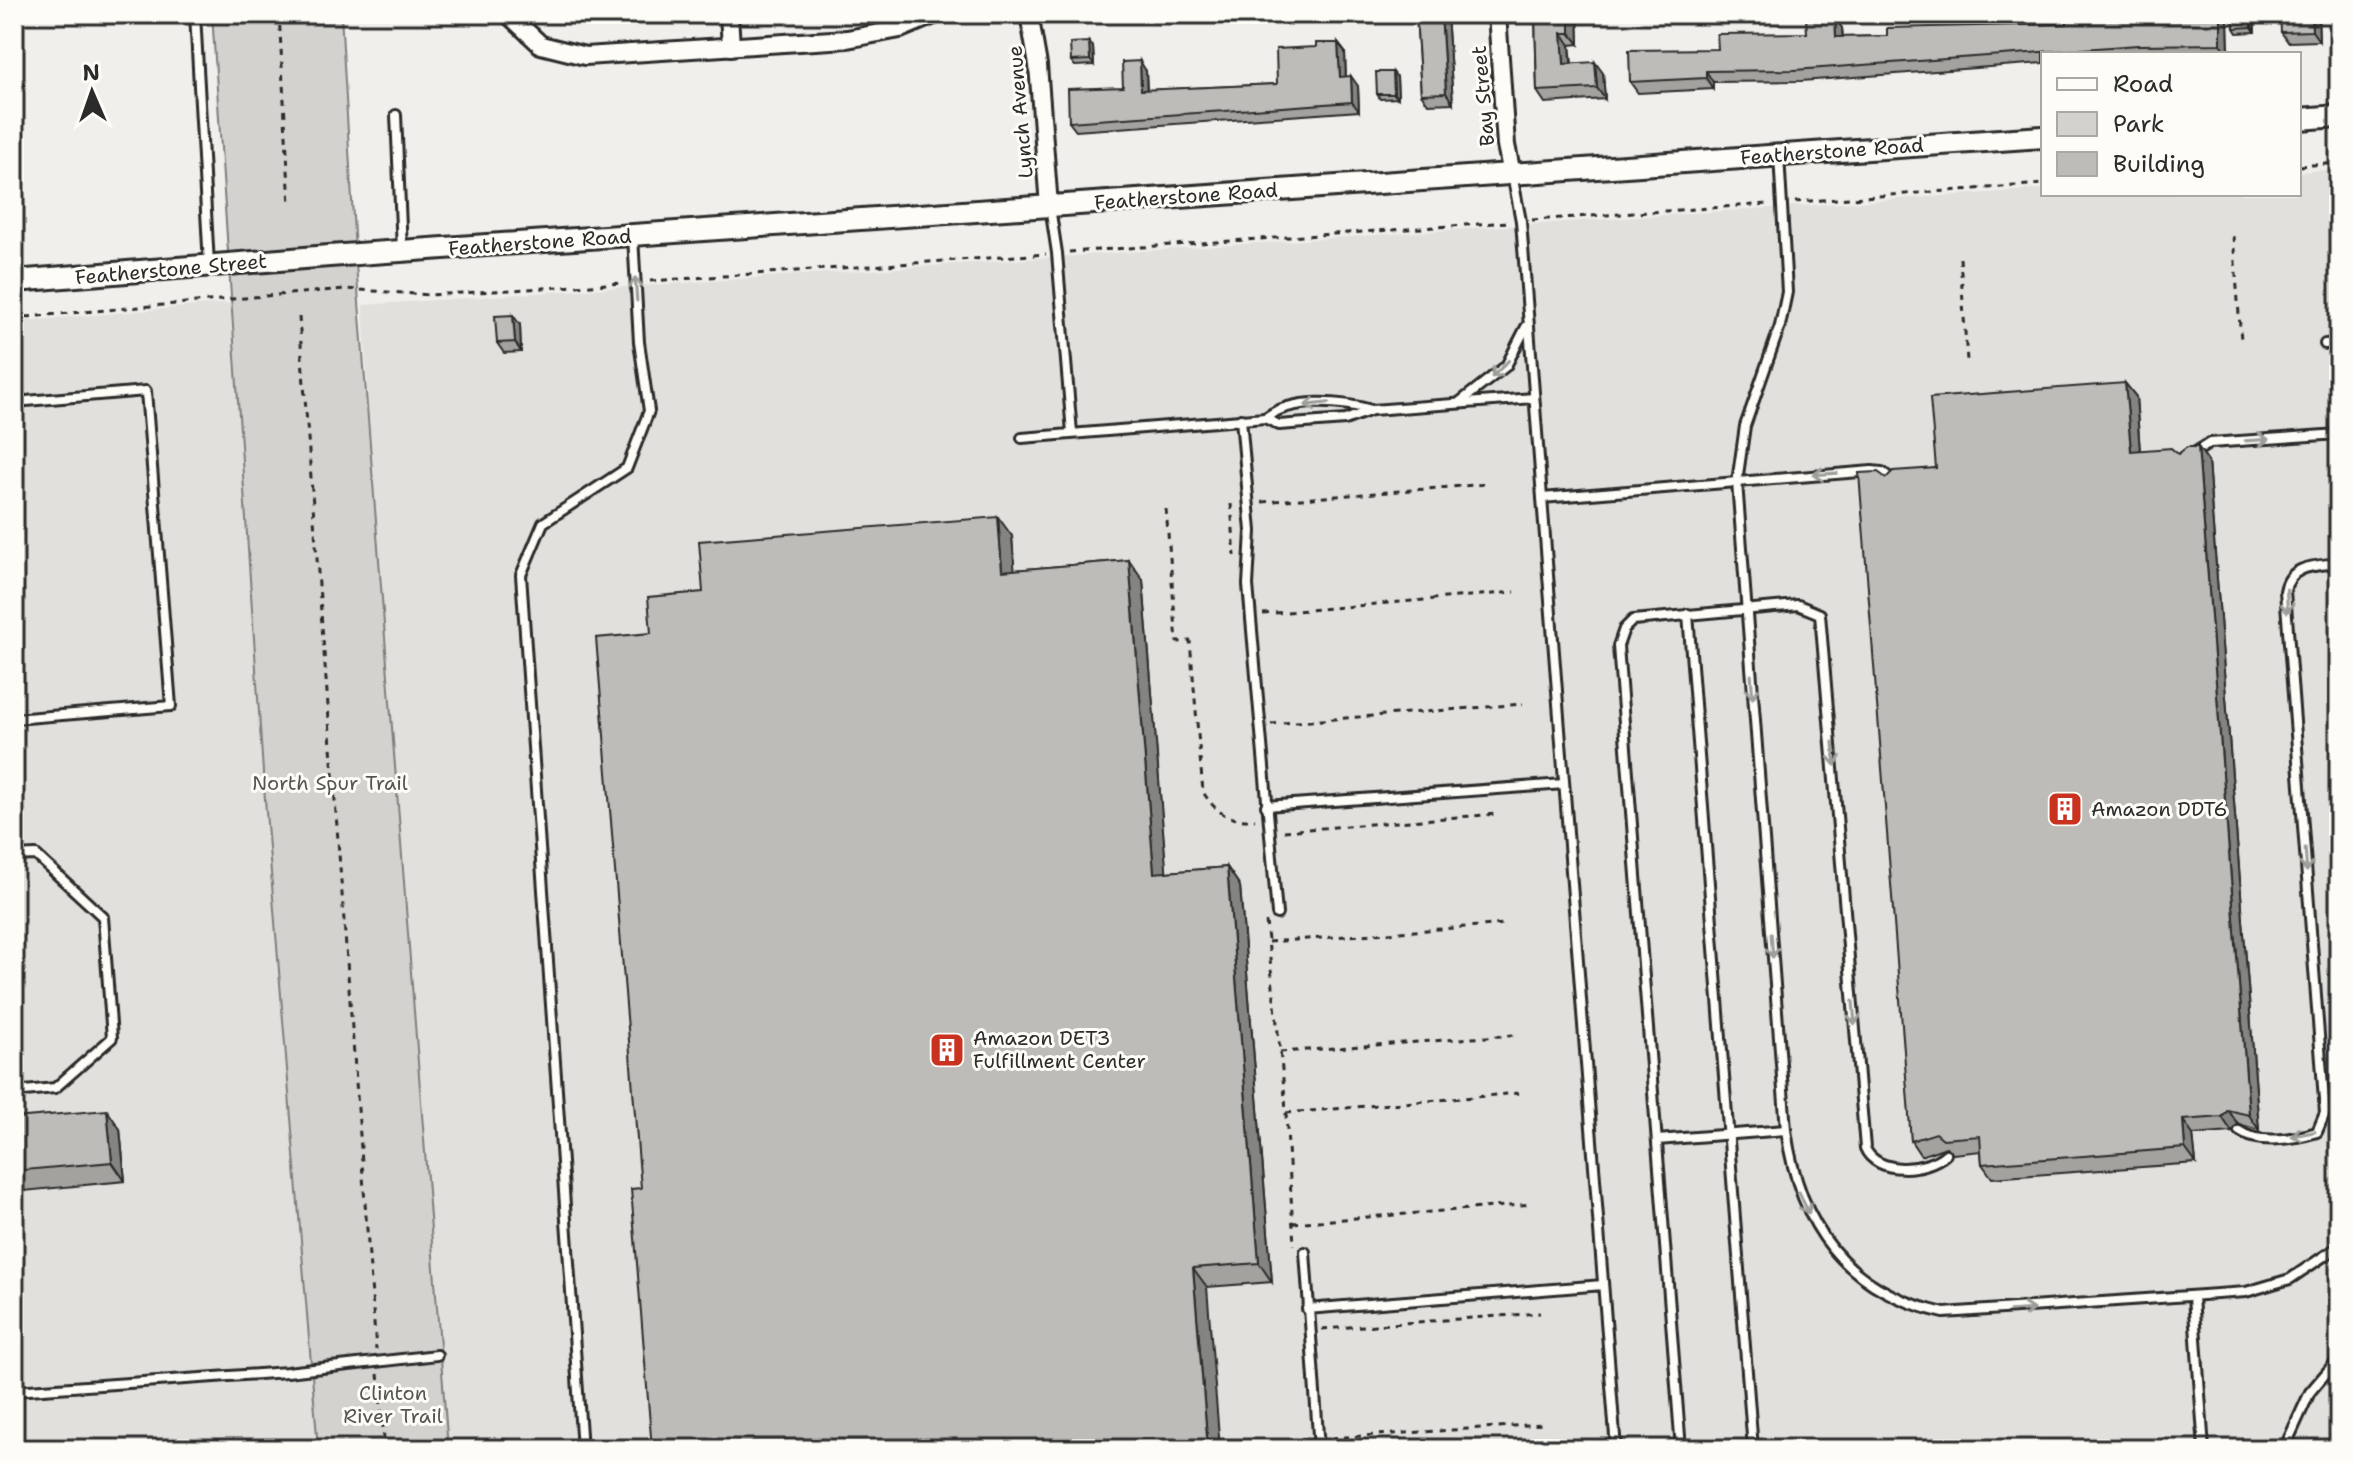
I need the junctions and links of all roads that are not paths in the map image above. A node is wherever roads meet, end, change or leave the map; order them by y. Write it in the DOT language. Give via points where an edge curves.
graph roads {
  1 [pos="195,14"];
  2 [pos="508,14"];
  3 [pos="729,14"];
  4 [pos="936,14"];
  5 [pos="1029,14"];
  6 [pos="1497,14"];
  7 [pos="731,47"];
  8 [pos="396,115"];
  9 [pos="2339,116"];
  10 [pos="2301,119"];
  11 [pos="2041,137"];
  12 [pos="1779,155"];
  13 [pos="1512,174"];
  14 [pos="1049,206"];
  15 [pos="633,235"];
  16 [pos="402,251"];
  17 [pos="329,256"];
  18 [pos="209,266"];
  19 [pos="14,281"];
  20 [pos="1528,323"];
  21 [pos="2339,343"];
  22 [pos="2325,344"];
  23 [pos="1534,398"];
  24 [pos="14,402"];
  25 [pos="1458,404"];
  26 [pos="1372,410"];
  27 [pos="1265,418"];
  28 [pos="1241,419"];
  29 [pos="1072,433"];
  30 [pos="2339,434"];
  31 [pos="1022,438"];
  32 [pos="2188,462"];
  33 [pos="1737,482"];
  34 [pos="1896,486"];
  35 [pos="1542,498"];
  36 [pos="2339,563"];
  37 [pos="1746,609"];
  38 [pos="1688,614"];
  39 [pos="14,719"];
  40 [pos="1564,784"];
  41 [pos="1266,806"];
  42 [pos="14,856"];
  43 [pos="1277,914"];
  44 [pos="14,1092"];
  45 [pos="1786,1130"];
  46 [pos="2239,1131"];
  47 [pos="1729,1134"];
  48 [pos="1657,1140"];
  49 [pos="1946,1154"];
  50 [pos="2339,1246"];
  51 [pos="1300,1253"];
  52 [pos="1603,1285"];
  53 [pos="2193,1297"];
  54 [pos="1307,1309"];
  55 [pos="437,1355"];
  56 [pos="2339,1358"];
  57 [pos="14,1391"];
  58 [pos="1318,1444"];
  59 [pos="582,1449"];
  60 [pos="1616,1449"];
  61 [pos="1681,1449"];
  62 [pos="1753,1449"];
  63 [pos="2204,1449"];
  64 [pos="2284,1449"];
  1 -- 18 [label="lane"];
  2 -- 7 [label="street" via="526,34 558,52 585,56"];
  3 -- 7 [label="street"];
  4 -- 7 [label="street" via="865,37"];
  5 -- 14 [label="street, Lynch Avenue"];
  6 -- 13 [label="street, Bay Street"];
  8 -- 16 [label="lane"];
  9 -- 10 [label="street"];
  11 -- 12 [label="street, Featherstone Road"];
  12 -- 13 [label="street, Featherstone Road"];
  12 -- 33 [label="lane" via="1787,292 1745,426"];
  13 -- 14 [label="street, Featherstone Road"];
  13 -- 20 [label="lane"];
  14 -- 15 [label="street, Featherstone Road"];
  14 -- 29 [label="lane"];
  15 -- 16 [label="street, Featherstone Road"];
  59 -- 15 [label="lane, one-way" via="521,575 543,523 627,468 649,411"];
  16 -- 17 [label="street, Featherstone Road"];
  17 -- 18 [label="street, Featherstone Street"];
  18 -- 19 [label="street, Featherstone Street"];
  20 -- 23 [label="lane"];
  20 -- 25 [label="lane, one-way" via="1506,366"];
  21 -- 22 [label="lane"];
  23 -- 25 [label="lane"];
  23 -- 35 [label="lane"];
  24 -- 39 [label="lane" via="146,391 171,706"];
  25 -- 26 [label="lane"];
  26 -- 27 [label="lane" via="1345,420 1279,425"];
  26 -- 27 [label="lane, one-way" via="1343,402 1278,408"];
  27 -- 28 [label="lane"];
  28 -- 29 [label="lane"];
  28 -- 41 [label="lane"];
  29 -- 31 [label="lane"];
  32 -- 30 [label="lane, one-way" via="2210,443"];
  34 -- 33 [label="lane, one-way" via="1892,477 1872,471"];
  33 -- 35 [label="lane"];
  33 -- 37 [label="lane"];
  35 -- 40 [label="lane"];
  36 -- 46 [label="lane, one-way" via="2295,571 2285,591 2325,1113 2317,1132 2304,1136 2258,1139"];
  37 -- 38 [label="lane"];
  37 -- 45 [label="lane, one-way"];
  37 -- 49 [label="lane, one-way" via="1811,607 1824,625 1865,1148 1879,1166 1892,1167 1928,1164"];
  38 -- 47 [label="lane"];
  38 -- 48 [label="lane" via="1633,620 1618,646"];
  40 -- 41 [label="lane"];
  40 -- 52 [label="lane"];
  41 -- 43 [label="lane"];
  42 -- 44 [label="lane" via="36,855 103,917 112,1038 55,1088"];
  45 -- 47 [label="lane"];
  45 -- 53 [label="lane, one-way" via="1798,1189 1826,1242 1871,1283 1922,1308 1970,1313"];
  47 -- 48 [label="lane"];
  47 -- 62 [label="lane"];
  48 -- 61 [label="lane"];
  50 -- 53 [label="lane" via="2306,1271 2273,1286"];
  51 -- 54 [label="lane"];
  52 -- 54 [label="lane"];
  52 -- 60 [label="lane"];
  53 -- 63 [label="lane"];
  54 -- 58 [label="lane"];
  55 -- 57 [label="lane" via="287,1372"];
  56 -- 64 [label="lane" via="2310,1392"];
}
